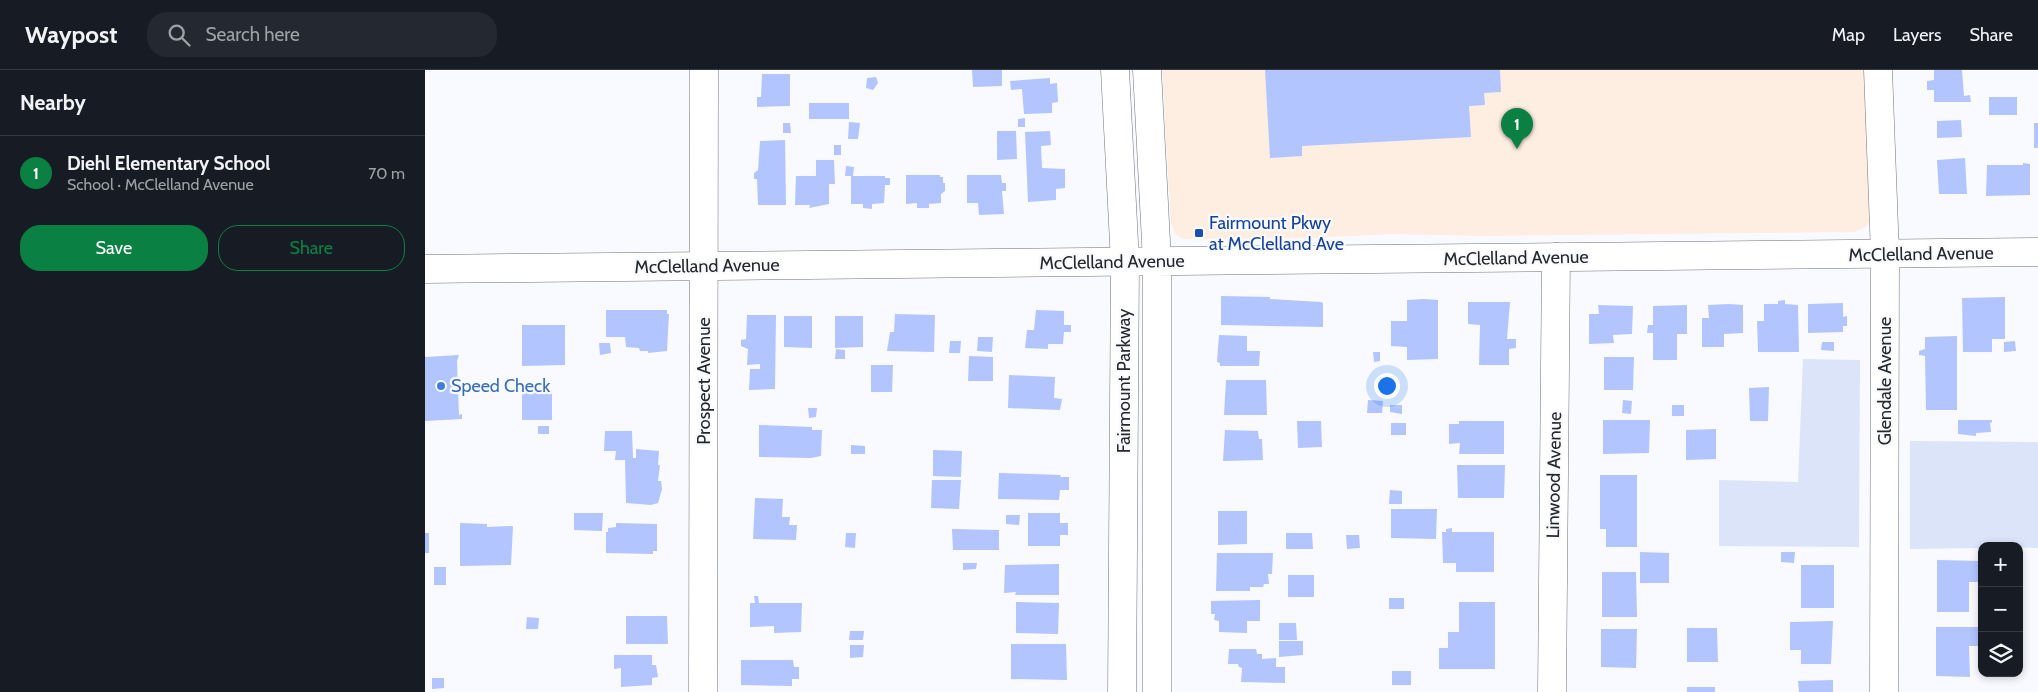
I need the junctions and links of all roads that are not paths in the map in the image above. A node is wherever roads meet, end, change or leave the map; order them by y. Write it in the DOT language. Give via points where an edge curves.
graph roads {
  1 [pos="704,70"];
  2 [pos="1115,70"];
  3 [pos="1147,70"];
  4 [pos="1878,70"];
  5 [pos="2038,252"];
  6 [pos="1885,254"];
  7 [pos="1556,257"];
  8 [pos="1157,261"];
  9 [pos="1125,262"];
  10 [pos="704,266"];
  11 [pos="425,269"];
  12 [pos="703,692"];
  13 [pos="1122,692"];
  14 [pos="1157,692"];
  15 [pos="1552,692"];
  16 [pos="1884,692"];
  1 -- 10 [label="street, Prospect Avenue"];
  2 -- 9 [label="street, Fairmount Parkway"];
  3 -- 8 [label="street, Fairmount Parkway"];
  4 -- 6 [label="street, Glendale Avenue"];
  5 -- 6 [label="street, McClelland Avenue"];
  6 -- 7 [label="street, McClelland Avenue"];
  6 -- 16 [label="street, Glendale Avenue"];
  7 -- 8 [label="street, McClelland Avenue"];
  7 -- 15 [label="street, Linwood Avenue"];
  8 -- 9 [label="street, McClelland Avenue"];
  8 -- 14 [label="street, Fairmount Parkway"];
  9 -- 10 [label="street, McClelland Avenue"];
  9 -- 13 [label="street, Fairmount Parkway"];
  10 -- 11 [label="street, McClelland Avenue"];
  10 -- 12 [label="street, Prospect Avenue"];
}
